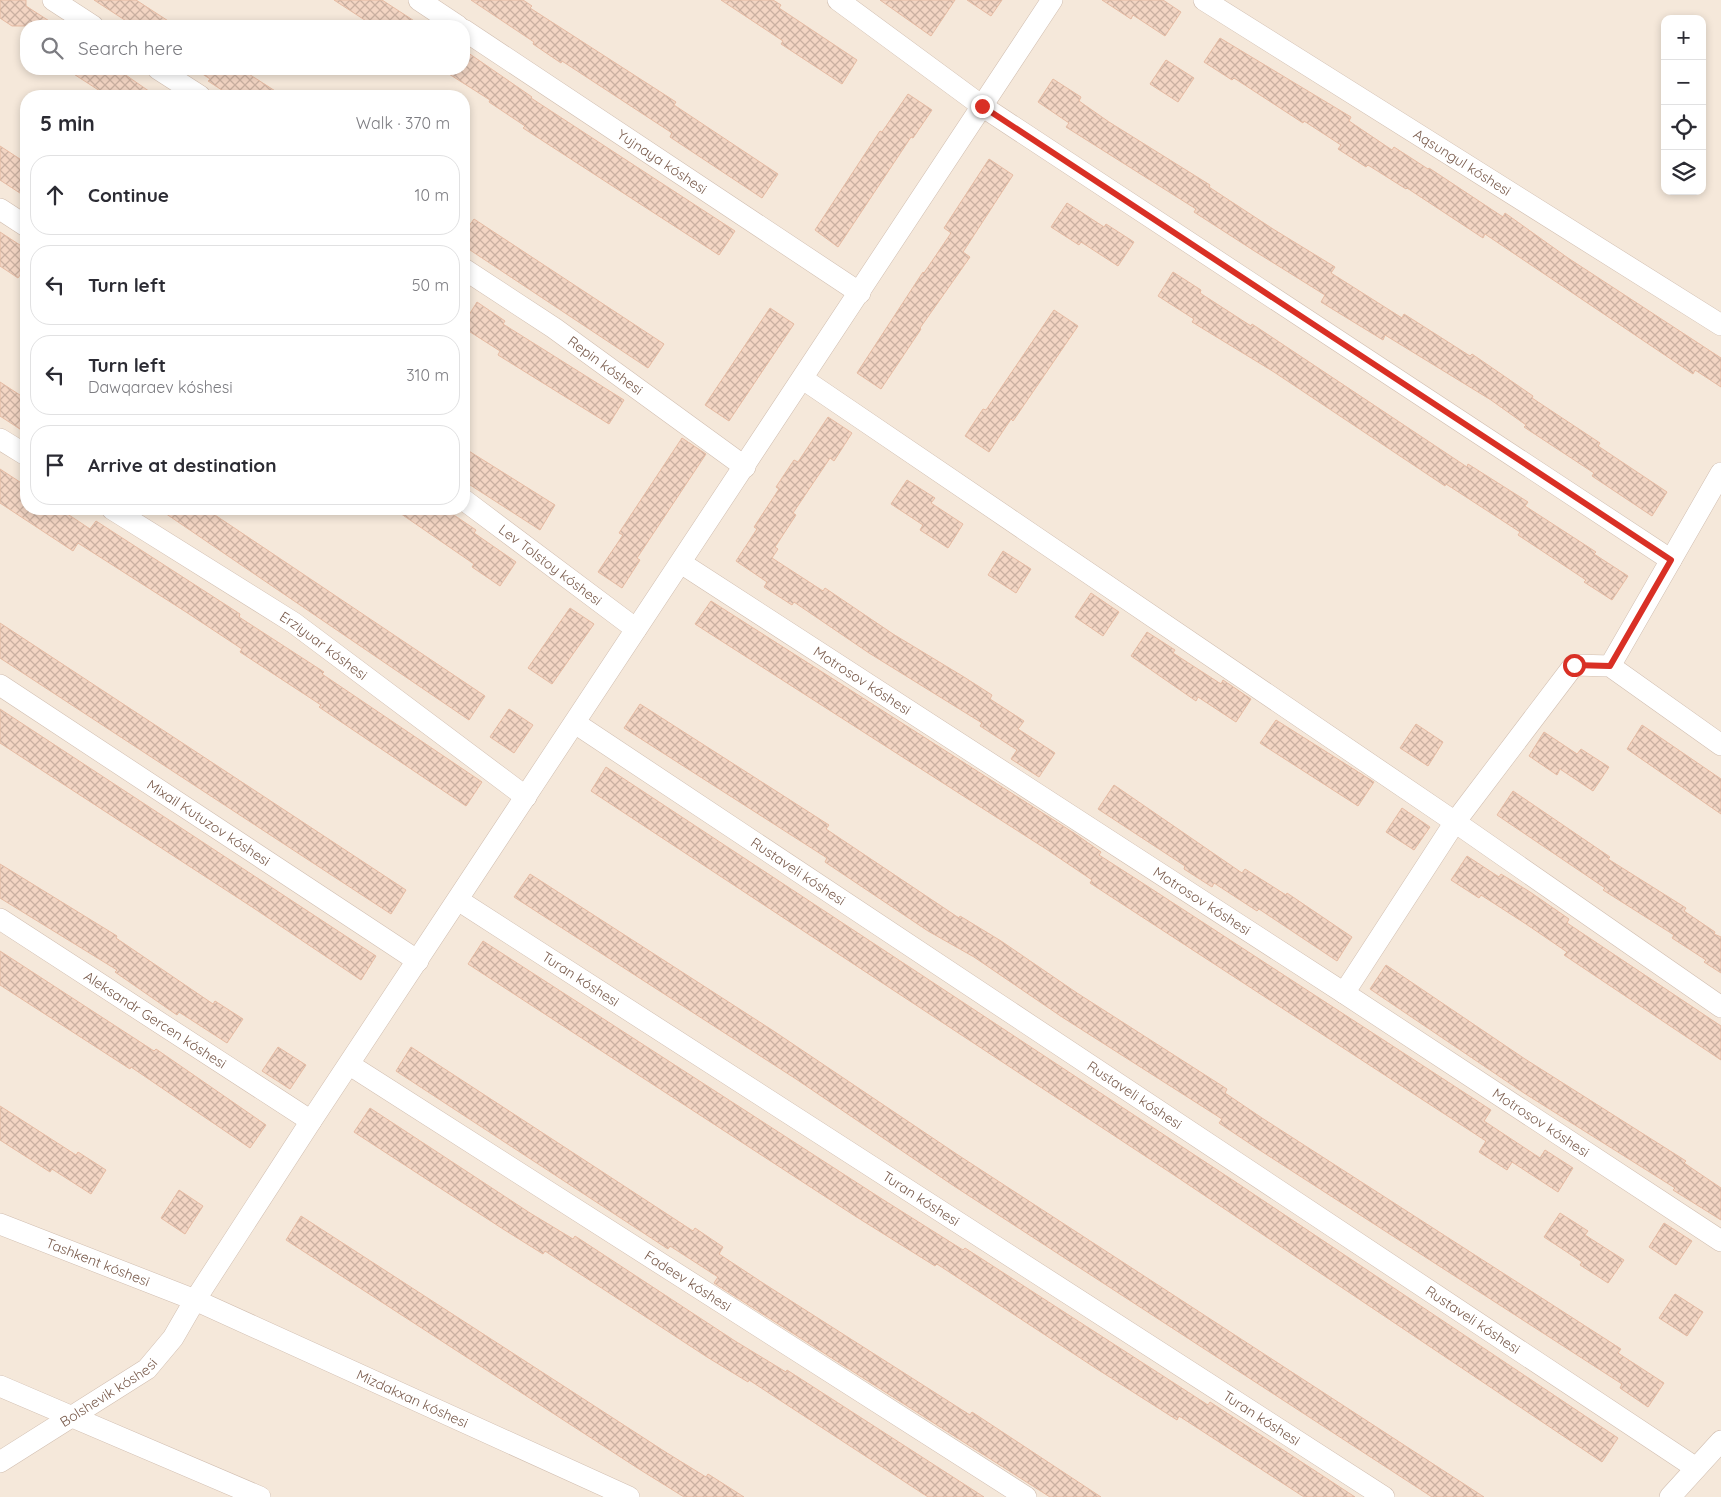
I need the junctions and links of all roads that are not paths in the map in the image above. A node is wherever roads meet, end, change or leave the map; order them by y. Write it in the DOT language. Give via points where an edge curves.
graph roads {
  1 [pos="53,0"];
  2 [pos="419,0"];
  3 [pos="838,0"];
  4 [pos="1052,0"];
  5 [pos="1204,0"];
  6 [pos="84,20"];
  7 [pos="449,20"];
  8 [pos="470,34"];
  9 [pos="167,75"];
  10 [pos="191,90"];
  11 [pos="982,106"];
  12 [pos="0,210"];
  13 [pos="20,222"];
  14 [pos="470,273"];
  15 [pos="860,293"];
  16 [pos="1721,325"];
  17 [pos="803,379"];
  18 [pos="0,438"];
  19 [pos="20,451"];
  20 [pos="745,467"];
  21 [pos="1721,473"];
  22 [pos="470,504"];
  23 [pos="122,515"];
  24 [pos="1671,560"];
  25 [pos="681,564"];
  26 [pos="636,628"];
  27 [pos="1610,666"];
  28 [pos="0,685"];
  29 [pos="575,723"];
  30 [pos="1721,745"];
  31 [pos="526,797"];
  32 [pos="1455,822"];
  33 [pos="458,900"];
  34 [pos="0,919"];
  35 [pos="418,961"];
  36 [pos="1344,993"];
  37 [pos="1721,1007"];
  38 [pos="350,1065"];
  39 [pos="311,1121"];
  40 [pos="0,1224"];
  41 [pos="1721,1241"];
  42 [pos="195,1300"];
  43 [pos="0,1386"];
  44 [pos="74,1417"];
  45 [pos="1721,1442"];
  46 [pos="0,1462"];
  47 [pos="1696,1468"];
  48 [pos="260,1497"];
  49 [pos="629,1497"];
  50 [pos="1026,1497"];
  51 [pos="1384,1497"];
  52 [pos="1670,1497"];
  1 -- 6 [label="street"];
  2 -- 7 [label="street"];
  3 -- 11 [label="street"];
  4 -- 11 [label="street, Bolshevik kóshesi"];
  5 -- 16 [label="street, Aqsungul kóshesi"];
  8 -- 15 [label="street, Yujnaya kóshesi"];
  9 -- 10 [label="street"];
  11 -- 15 [label="street, Bolshevik kóshesi"];
  11 -- 24 [label="street"];
  12 -- 13 [label="street"];
  14 -- 20 [label="street, Repin kóshesi" via="554,328"];
  15 -- 17 [label="street, Bolshevik kóshesi"];
  17 -- 20 [label="street, Bolshevik kóshesi"];
  17 -- 32 [label="street"];
  18 -- 19 [label="street"];
  20 -- 25 [label="street, Bolshevik kóshesi"];
  21 -- 24 [label="street"];
  22 -- 26 [label="street, Lev Tolstoy kóshesi"];
  23 -- 31 [label="street, Erziyuar kóshesi" via="294,623"];
  24 -- 27 [label="street"];
  25 -- 26 [label="street, Bolshevik kóshesi"];
  25 -- 36 [label="street, Motrosov kóshesi"];
  26 -- 29 [label="street, Bolshevik kóshesi"];
  27 -- 30 [label="street"];
  27 -- 32 [label="street" via="1574,665"];
  28 -- 35 [label="street, Mixail Kutuzov kóshesi"];
  29 -- 31 [label="street, Bolshevik kóshesi"];
  29 -- 47 [label="street, Rustaveli kóshesi"];
  31 -- 33 [label="street, Bolshevik kóshesi"];
  32 -- 36 [label="street"];
  32 -- 37 [label="street"];
  33 -- 35 [label="street, Bolshevik kóshesi"];
  33 -- 51 [label="street, Turan kóshesi"];
  34 -- 39 [label="street, Aleksandr Gercen kóshesi"];
  35 -- 38 [label="street, Bolshevik kóshesi"];
  36 -- 41 [label="street, Motrosov kóshesi"];
  38 -- 39 [label="street, Bolshevik kóshesi"];
  38 -- 50 [label="street, Fadeev kóshesi"];
  39 -- 42 [label="street, Bolshevik kóshesi"];
  40 -- 42 [label="street, Tashkent kóshesi"];
  42 -- 44 [label="street, Bolshevik kóshesi" via="173,1338 147,1369"];
  42 -- 49 [label="street, Mizdakxan kóshesi"];
  43 -- 44 [label="street"];
  44 -- 46 [label="street, Bolshevik kóshesi"];
  44 -- 48 [label="street"];
  45 -- 47 [label="street"];
  47 -- 52 [label="street"];
}
